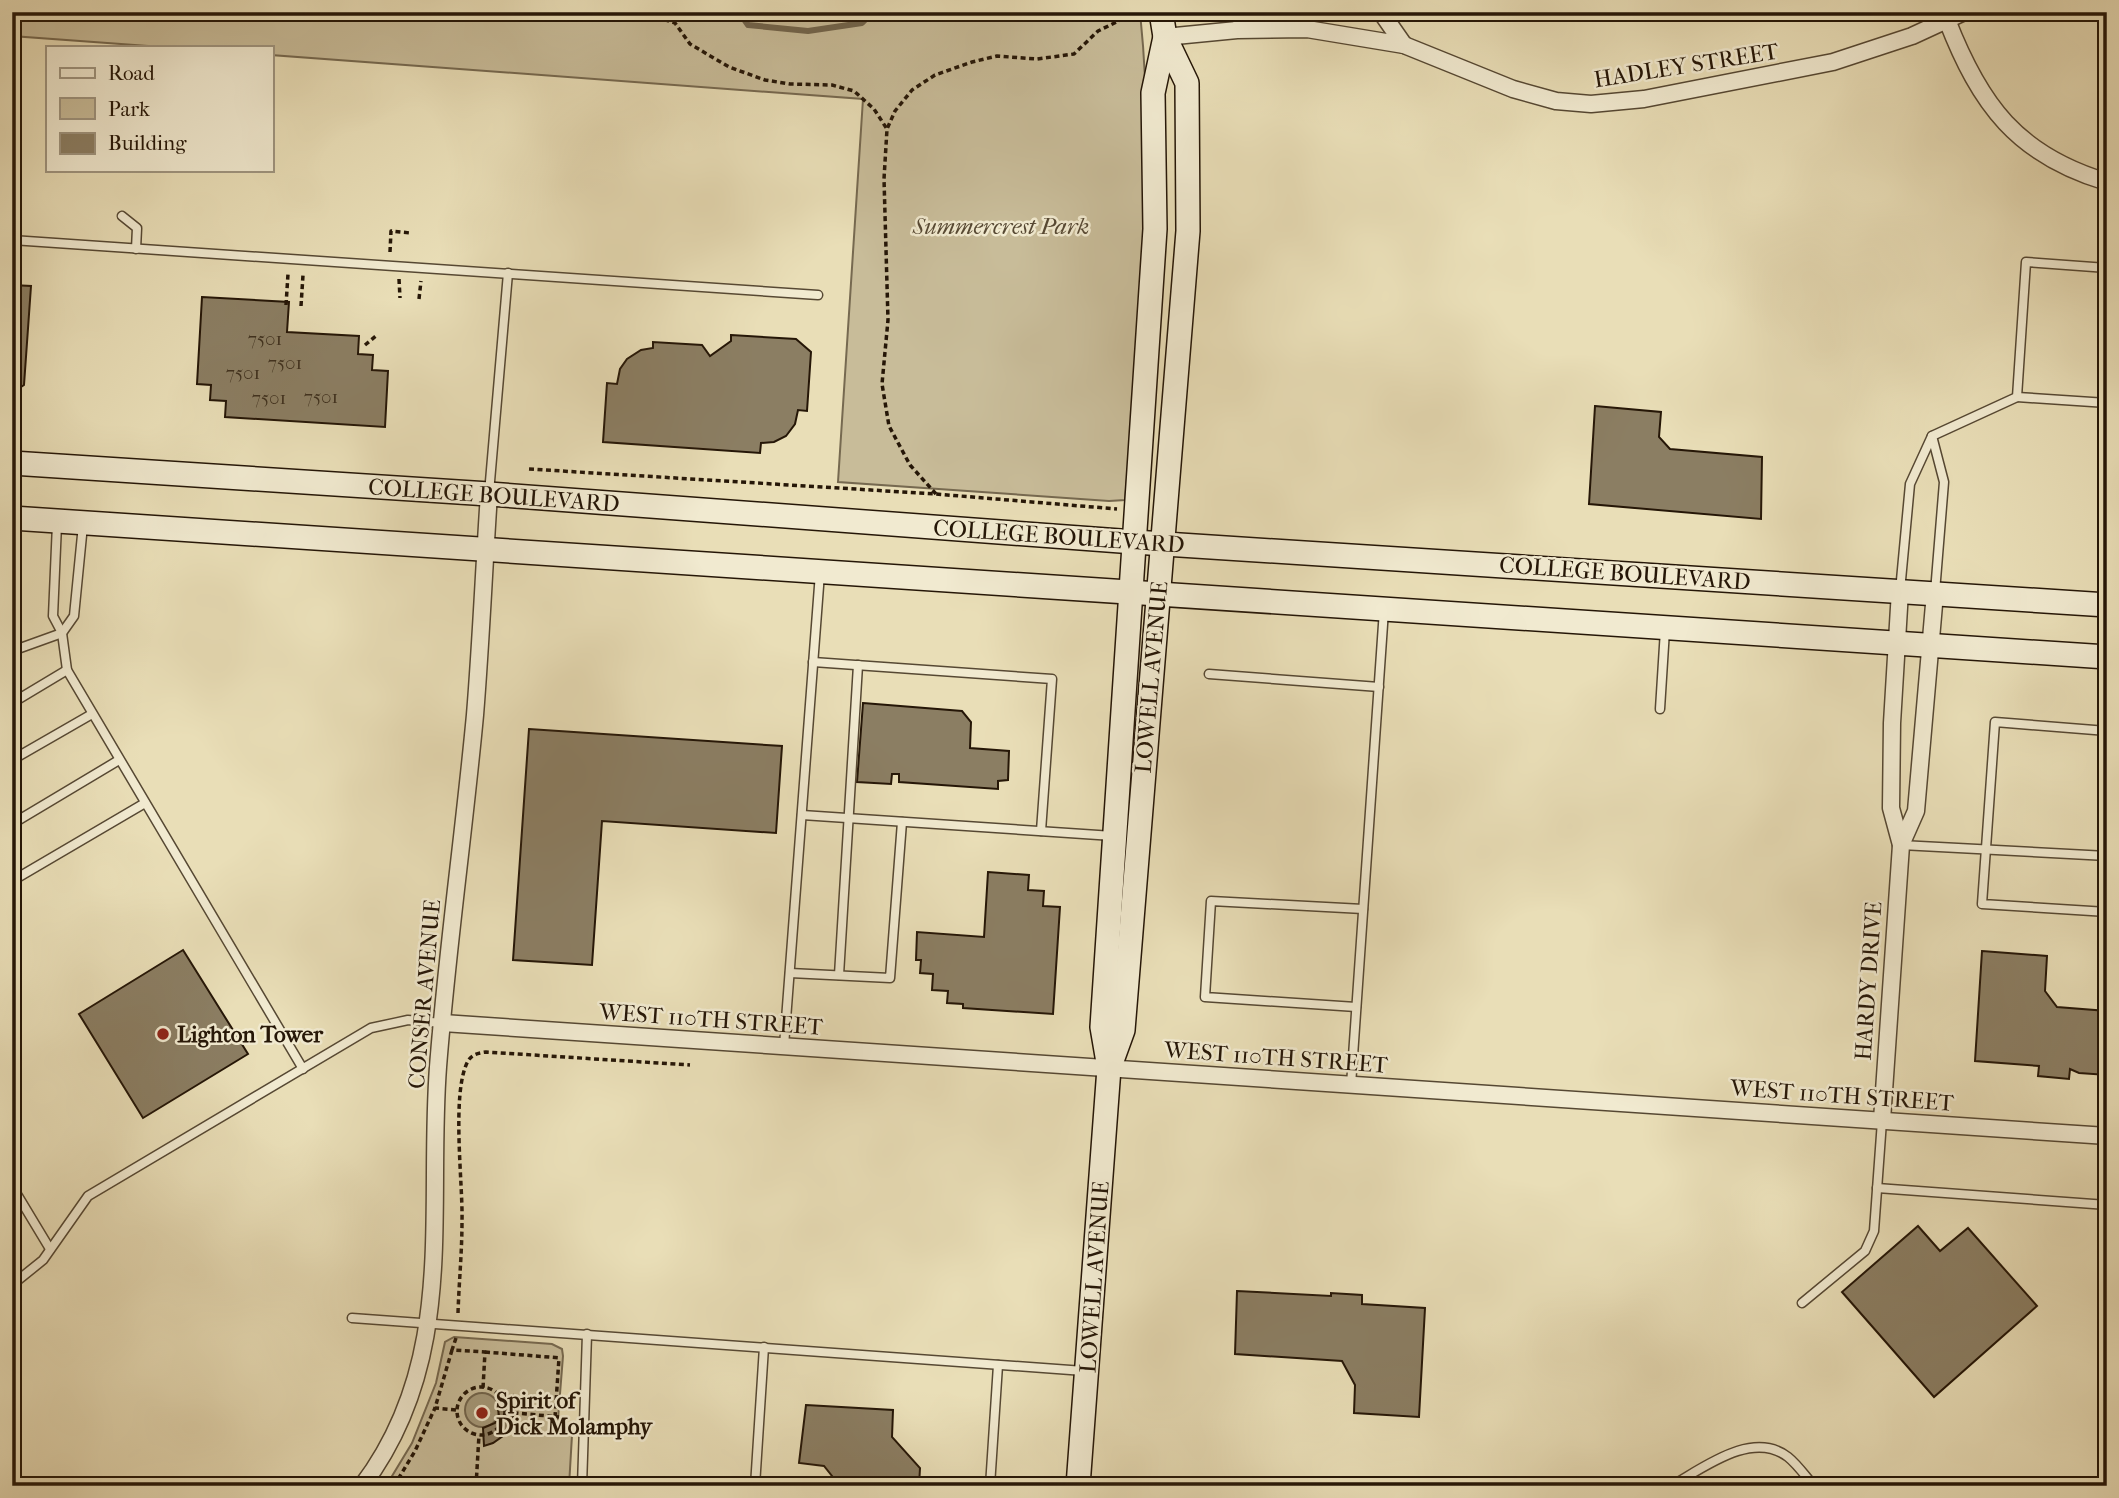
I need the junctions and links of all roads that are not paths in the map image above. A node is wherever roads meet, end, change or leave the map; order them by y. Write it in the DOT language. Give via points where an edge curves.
graph roads {
  1 [pos="1161,12"];
  2 [pos="1264,12"];
  3 [pos="1381,12"];
  4 [pos="1964,12"];
  5 [pos="1947,20"];
  6 [pos="1237,30"];
  7 [pos="1165,37"];
  8 [pos="1404,45"];
  9 [pos="2107,181"];
  10 [pos="122,216"];
  11 [pos="12,240"];
  12 [pos="136,249"];
  13 [pos="2107,268"];
  14 [pos="508,273"];
  15 [pos="818,295"];
  16 [pos="2017,397"];
  17 [pos="2107,403"];
  18 [pos="1931,436"];
  19 [pos="12,463"];
  20 [pos="489,494"];
  21 [pos="12,518"];
  22 [pos="57,521"];
  23 [pos="83,522"];
  24 [pos="1134,542"];
  25 [pos="1162,544"];
  26 [pos="485,548"];
  27 [pos="820,570"];
  28 [pos="1900,591"];
  29 [pos="1130,592"];
  30 [pos="1157,593"];
  31 [pos="1935,593"];
  32 [pos="2107,606"];
  33 [pos="1384,608"];
  34 [pos="1665,627"];
  35 [pos="62,633"];
  36 [pos="1895,642"];
  37 [pos="1930,644"];
  38 [pos="12,651"];
  39 [pos="2107,657"];
  40 [pos="813,662"];
  41 [pos="858,666"];
  42 [pos="67,670"];
  43 [pos="1209,674"];
  44 [pos="1379,687"];
  45 [pos="12,703"];
  46 [pos="1660,709"];
  47 [pos="92,714"];
  48 [pos="2107,731"];
  49 [pos="12,760"];
  50 [pos="119,760"];
  51 [pos="145,803"];
  52 [pos="802,815"];
  53 [pos="850,818"];
  54 [pos="902,822"];
  55 [pos="12,824"];
  56 [pos="1041,831"];
  57 [pos="1114,836"];
  58 [pos="1901,845"];
  59 [pos="1984,849"];
  60 [pos="2107,856"];
  61 [pos="12,881"];
  62 [pos="1363,909"];
  63 [pos="2107,912"];
  64 [pos="790,973"];
  65 [pos="839,975"];
  66 [pos="1356,1007"];
  67 [pos="443,1023"];
  68 [pos="784,1046"];
  69 [pos="1109,1068"];
  70 [pos="303,1069"];
  71 [pos="1351,1085"];
  72 [pos="1882,1121"];
  73 [pos="2107,1136"];
  74 [pos="12,1186"];
  75 [pos="1877,1188"];
  76 [pos="2107,1205"];
  77 [pos="50,1250"];
  78 [pos="12,1285"];
  79 [pos="1802,1303"];
  80 [pos="352,1318"];
  81 [pos="428,1323"];
  82 [pos="587,1334"];
  83 [pos="764,1347"];
  84 [pos="998,1365"];
  85 [pos="1087,1371"];
  86 [pos="362,1486"];
  87 [pos="582,1486"];
  88 [pos="755,1486"];
  89 [pos="990,1486"];
  90 [pos="1078,1486"];
  91 [pos="1671,1486"];
  92 [pos="1814,1486"];
  1 -- 7 [label="main road, LOWELL AVENUE"];
  2 -- 6 [label="street"];
  3 -- 8 [label="street"];
  4 -- 5 [label="street, HADLEY STREET"];
  5 -- 8 [label="street, HADLEY STREET" via="1833,62 1644,99 1591,104 1556,101 1513,89"];
  5 -- 9 [label="street" via="1978,86 2002,120 2044,155"];
  6 -- 7 [label="street, HADLEY STREET"];
  6 -- 8 [label="street, HADLEY STREET" via="1307,29"];
  7 -- 24 [label="main road, LOWELL AVENUE" via="1153,93 1155,229"];
  7 -- 25 [label="main road, LOWELL AVENUE" via="1187,83 1188,231"];
  10 -- 12 [label="lane" via="137,228"];
  11 -- 12 [label="lane"];
  12 -- 14 [label="lane"];
  13 -- 16 [label="lane" via="2026,262"];
  14 -- 15 [label="lane"];
  14 -- 20 [label="lane"];
  16 -- 17 [label="lane"];
  16 -- 18 [label="lane"];
  18 -- 28 [label="lane" via="1910,484"];
  18 -- 31 [label="lane" via="1944,482"];
  19 -- 20 [label="main road, COLLEGE BOULEVARD"];
  20 -- 24 [label="main road, COLLEGE BOULEVARD"];
  20 -- 26 [label="street, CONSER AVENUE"];
  21 -- 22 [label="main road"];
  22 -- 23 [label="main road"];
  22 -- 35 [label="lane" via="53,616"];
  23 -- 26 [label="main road"];
  23 -- 35 [label="lane" via="74,616"];
  24 -- 25 [label="main road, COLLEGE BOULEVARD"];
  24 -- 29 [label="main road, LOWELL AVENUE"];
  25 -- 28 [label="main road, COLLEGE BOULEVARD"];
  25 -- 30 [label="main road, LOWELL AVENUE"];
  26 -- 27 [label="main road"];
  26 -- 67 [label="street, CONSER AVENUE" via="475,712"];
  27 -- 29 [label="main road"];
  27 -- 40 [label="lane"];
  28 -- 31 [label="main road, COLLEGE BOULEVARD"];
  28 -- 36 [label="street, HARDY DRIVE"];
  29 -- 30 [label="main road"];
  29 -- 57 [label="main road, LOWELL AVENUE"];
  30 -- 33 [label="main road"];
  30 -- 69 [label="main road, LOWELL AVENUE" via="1123,1030"];
  31 -- 32 [label="main road, COLLEGE BOULEVARD"];
  31 -- 37 [label="street, HARDY DRIVE"];
  33 -- 34 [label="main road"];
  33 -- 44 [label="lane"];
  34 -- 36 [label="main road"];
  34 -- 46 [label="lane"];
  35 -- 38 [label="lane"];
  35 -- 42 [label="lane"];
  36 -- 37 [label="main road"];
  36 -- 58 [label="street, HARDY DRIVE" via="1891,808"];
  37 -- 39 [label="main road"];
  37 -- 58 [label="street, HARDY DRIVE" via="1916,811"];
  40 -- 41 [label="lane"];
  40 -- 52 [label="lane"];
  41 -- 53 [label="lane"];
  41 -- 56 [label="lane" via="1052,679"];
  42 -- 45 [label="lane"];
  42 -- 47 [label="lane"];
  43 -- 44 [label="lane"];
  44 -- 62 [label="lane"];
  47 -- 49 [label="lane"];
  47 -- 50 [label="lane"];
  48 -- 59 [label="lane" via="1995,722"];
  50 -- 51 [label="lane"];
  50 -- 55 [label="lane"];
  51 -- 61 [label="lane"];
  51 -- 70 [label="lane"];
  52 -- 53 [label="lane"];
  52 -- 64 [label="lane"];
  53 -- 54 [label="lane"];
  53 -- 65 [label="lane"];
  54 -- 56 [label="lane"];
  54 -- 65 [label="lane" via="890,978"];
  56 -- 57 [label="lane"];
  57 -- 69 [label="main road, LOWELL AVENUE" via="1102,1027"];
  58 -- 59 [label="lane"];
  58 -- 72 [label="street, HARDY DRIVE"];
  59 -- 60 [label="lane"];
  59 -- 63 [label="lane" via="1982,904"];
  62 -- 66 [label="lane"];
  62 -- 66 [label="lane" via="1212,901 1205,997"];
  64 -- 65 [label="lane"];
  64 -- 68 [label="lane"];
  66 -- 71 [label="lane"];
  67 -- 68 [label="street, WEST 110TH STREET"];
  67 -- 70 [label="lane" via="408,1020 371,1028"];
  67 -- 81 [label="street, CONSER AVENUE"];
  68 -- 69 [label="street, WEST 110TH STREET"];
  69 -- 71 [label="street, WEST 110TH STREET"];
  69 -- 85 [label="main road, LOWELL AVENUE"];
  70 -- 77 [label="lane" via="88,1196"];
  71 -- 72 [label="street, WEST 110TH STREET"];
  72 -- 73 [label="street, WEST 110TH STREET"];
  72 -- 75 [label="lane"];
  74 -- 77 [label="lane"];
  75 -- 76 [label="lane"];
  75 -- 79 [label="lane" via="1874,1231 1865,1251"];
  77 -- 78 [label="lane"];
  80 -- 81 [label="lane"];
  81 -- 82 [label="lane"];
  81 -- 86 [label="street, CONSER AVENUE" via="415,1384 398,1427"];
  82 -- 83 [label="lane"];
  82 -- 87 [label="lane"];
  83 -- 84 [label="lane"];
  83 -- 88 [label="lane"];
  84 -- 85 [label="lane"];
  84 -- 89 [label="lane"];
  85 -- 90 [label="main road, LOWELL AVENUE"];
  91 -- 92 [label="lane" via="1732,1453 1757,1448 1788,1457"];
}
